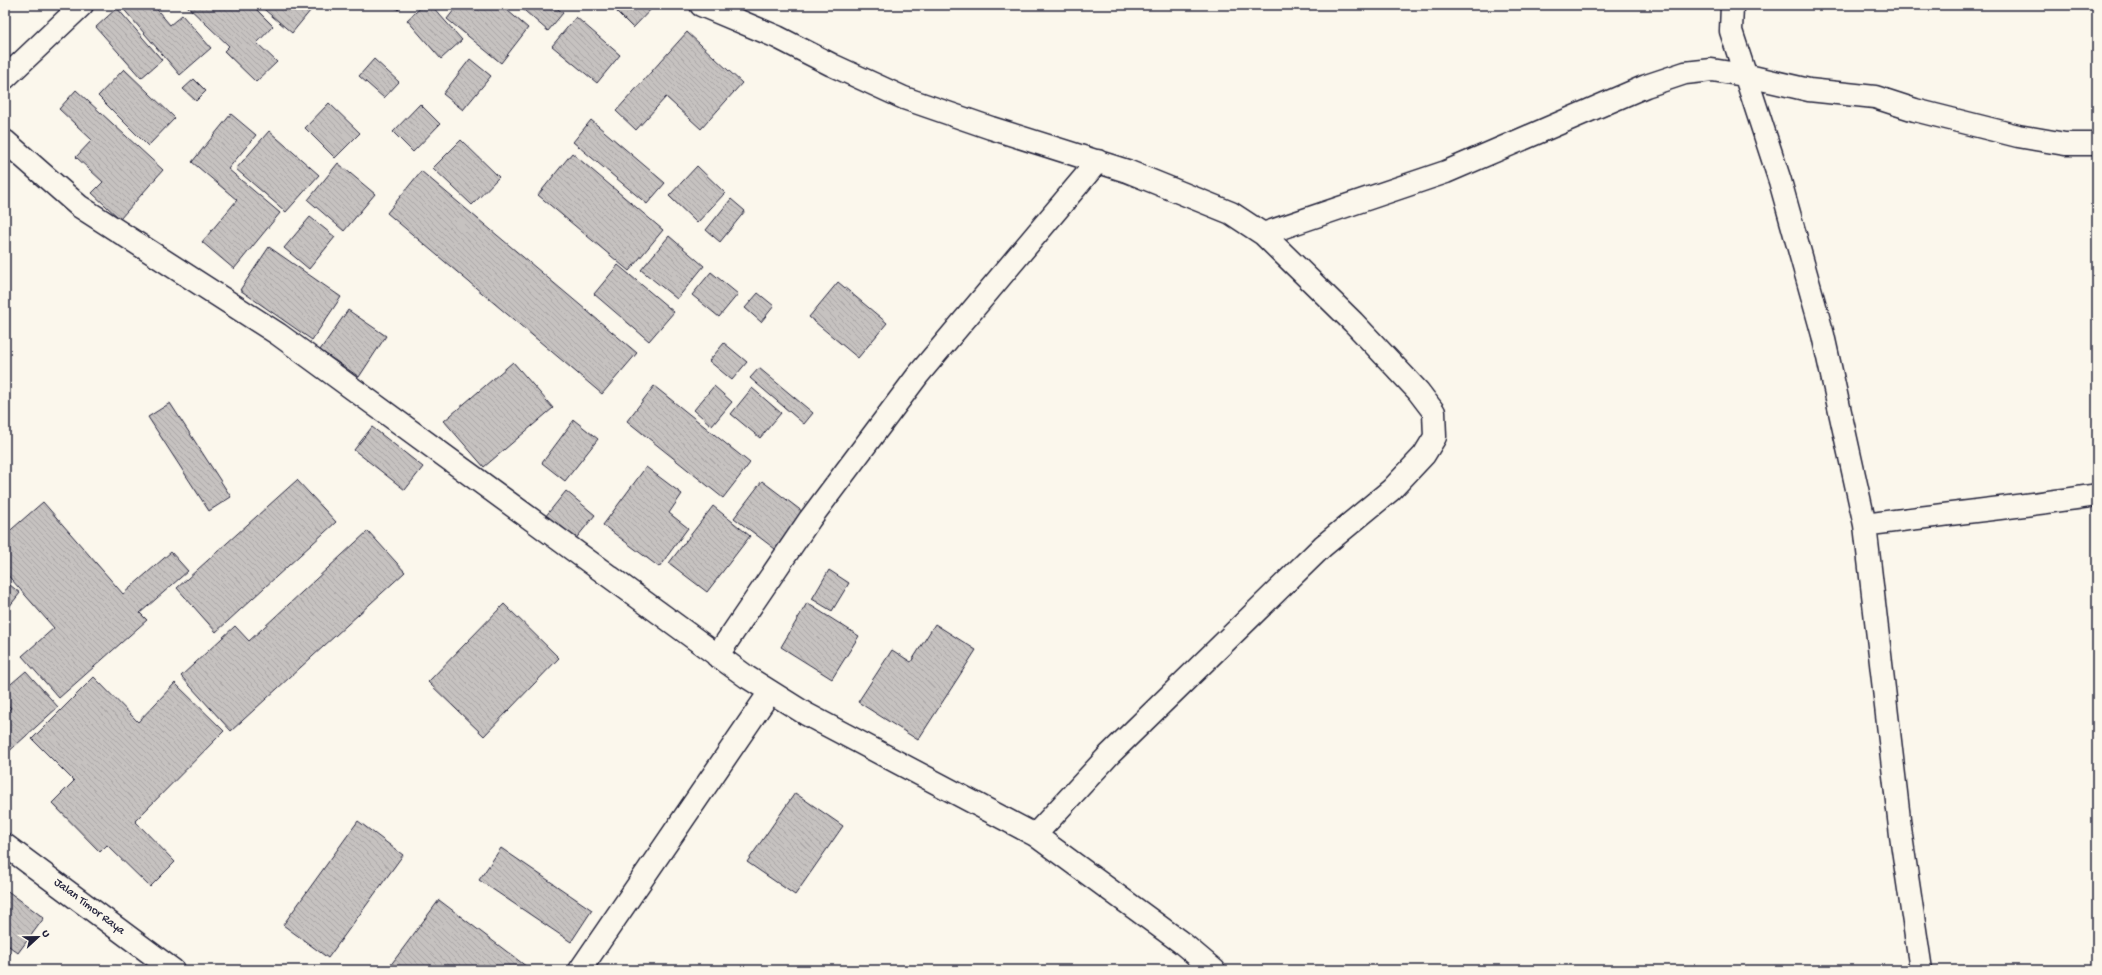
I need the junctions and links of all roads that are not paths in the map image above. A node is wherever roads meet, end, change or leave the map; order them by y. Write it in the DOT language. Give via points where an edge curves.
graph roads {
  1 [pos="82,5"];
  2 [pos="702,5"];
  3 [pos="1732,5"];
  4 [pos="1744,75"];
  5 [pos="5,78"];
  6 [pos="5,141"];
  7 [pos="2097,144"];
  8 [pos="1098,161"];
  9 [pos="1263,234"];
  10 [pos="2097,495"];
  11 [pos="1865,525"];
  12 [pos="717,656"];
  13 [pos="770,692"];
  14 [pos="1035,835"];
  15 [pos="5,845"];
  16 [pos="173,970"];
  17 [pos="580,970"];
  18 [pos="1214,970"];
  19 [pos="1921,970"];
  1 -- 5 [label="main road"];
  2 -- 8 [label="main road" via="777,37 904,98"];
  3 -- 4 [label="main road" via="1731,31"];
  4 -- 7 [label="main road" via="1809,90 1875,97 2018,136 2065,144"];
  4 -- 9 [label="main road" via="1712,70 1685,73 1646,86 1446,172"];
  4 -- 11 [label="main road" via="1780,181 1823,335"];
  6 -- 12 [label="main road" via="79,206 278,334"];
  8 -- 9 [label="main road" via="1231,213"];
  8 -- 12 [label="main road" via="918,375 810,519"];
  9 -- 14 [label="main road" via="1353,322 1418,391 1434,412 1436,437 1424,455 1391,490 1323,546 1109,754"];
  10 -- 11 [label="main road"];
  11 -- 19 [label="main road" via="1901,836"];
  12 -- 13 [label="main road"];
  13 -- 14 [label="main road" via="806,714"];
  13 -- 17 [label="main road"];
  14 -- 18 [label="main road" via="1182,943"];
  15 -- 16 [label="main road, Jalan Timor Raya"];
}
